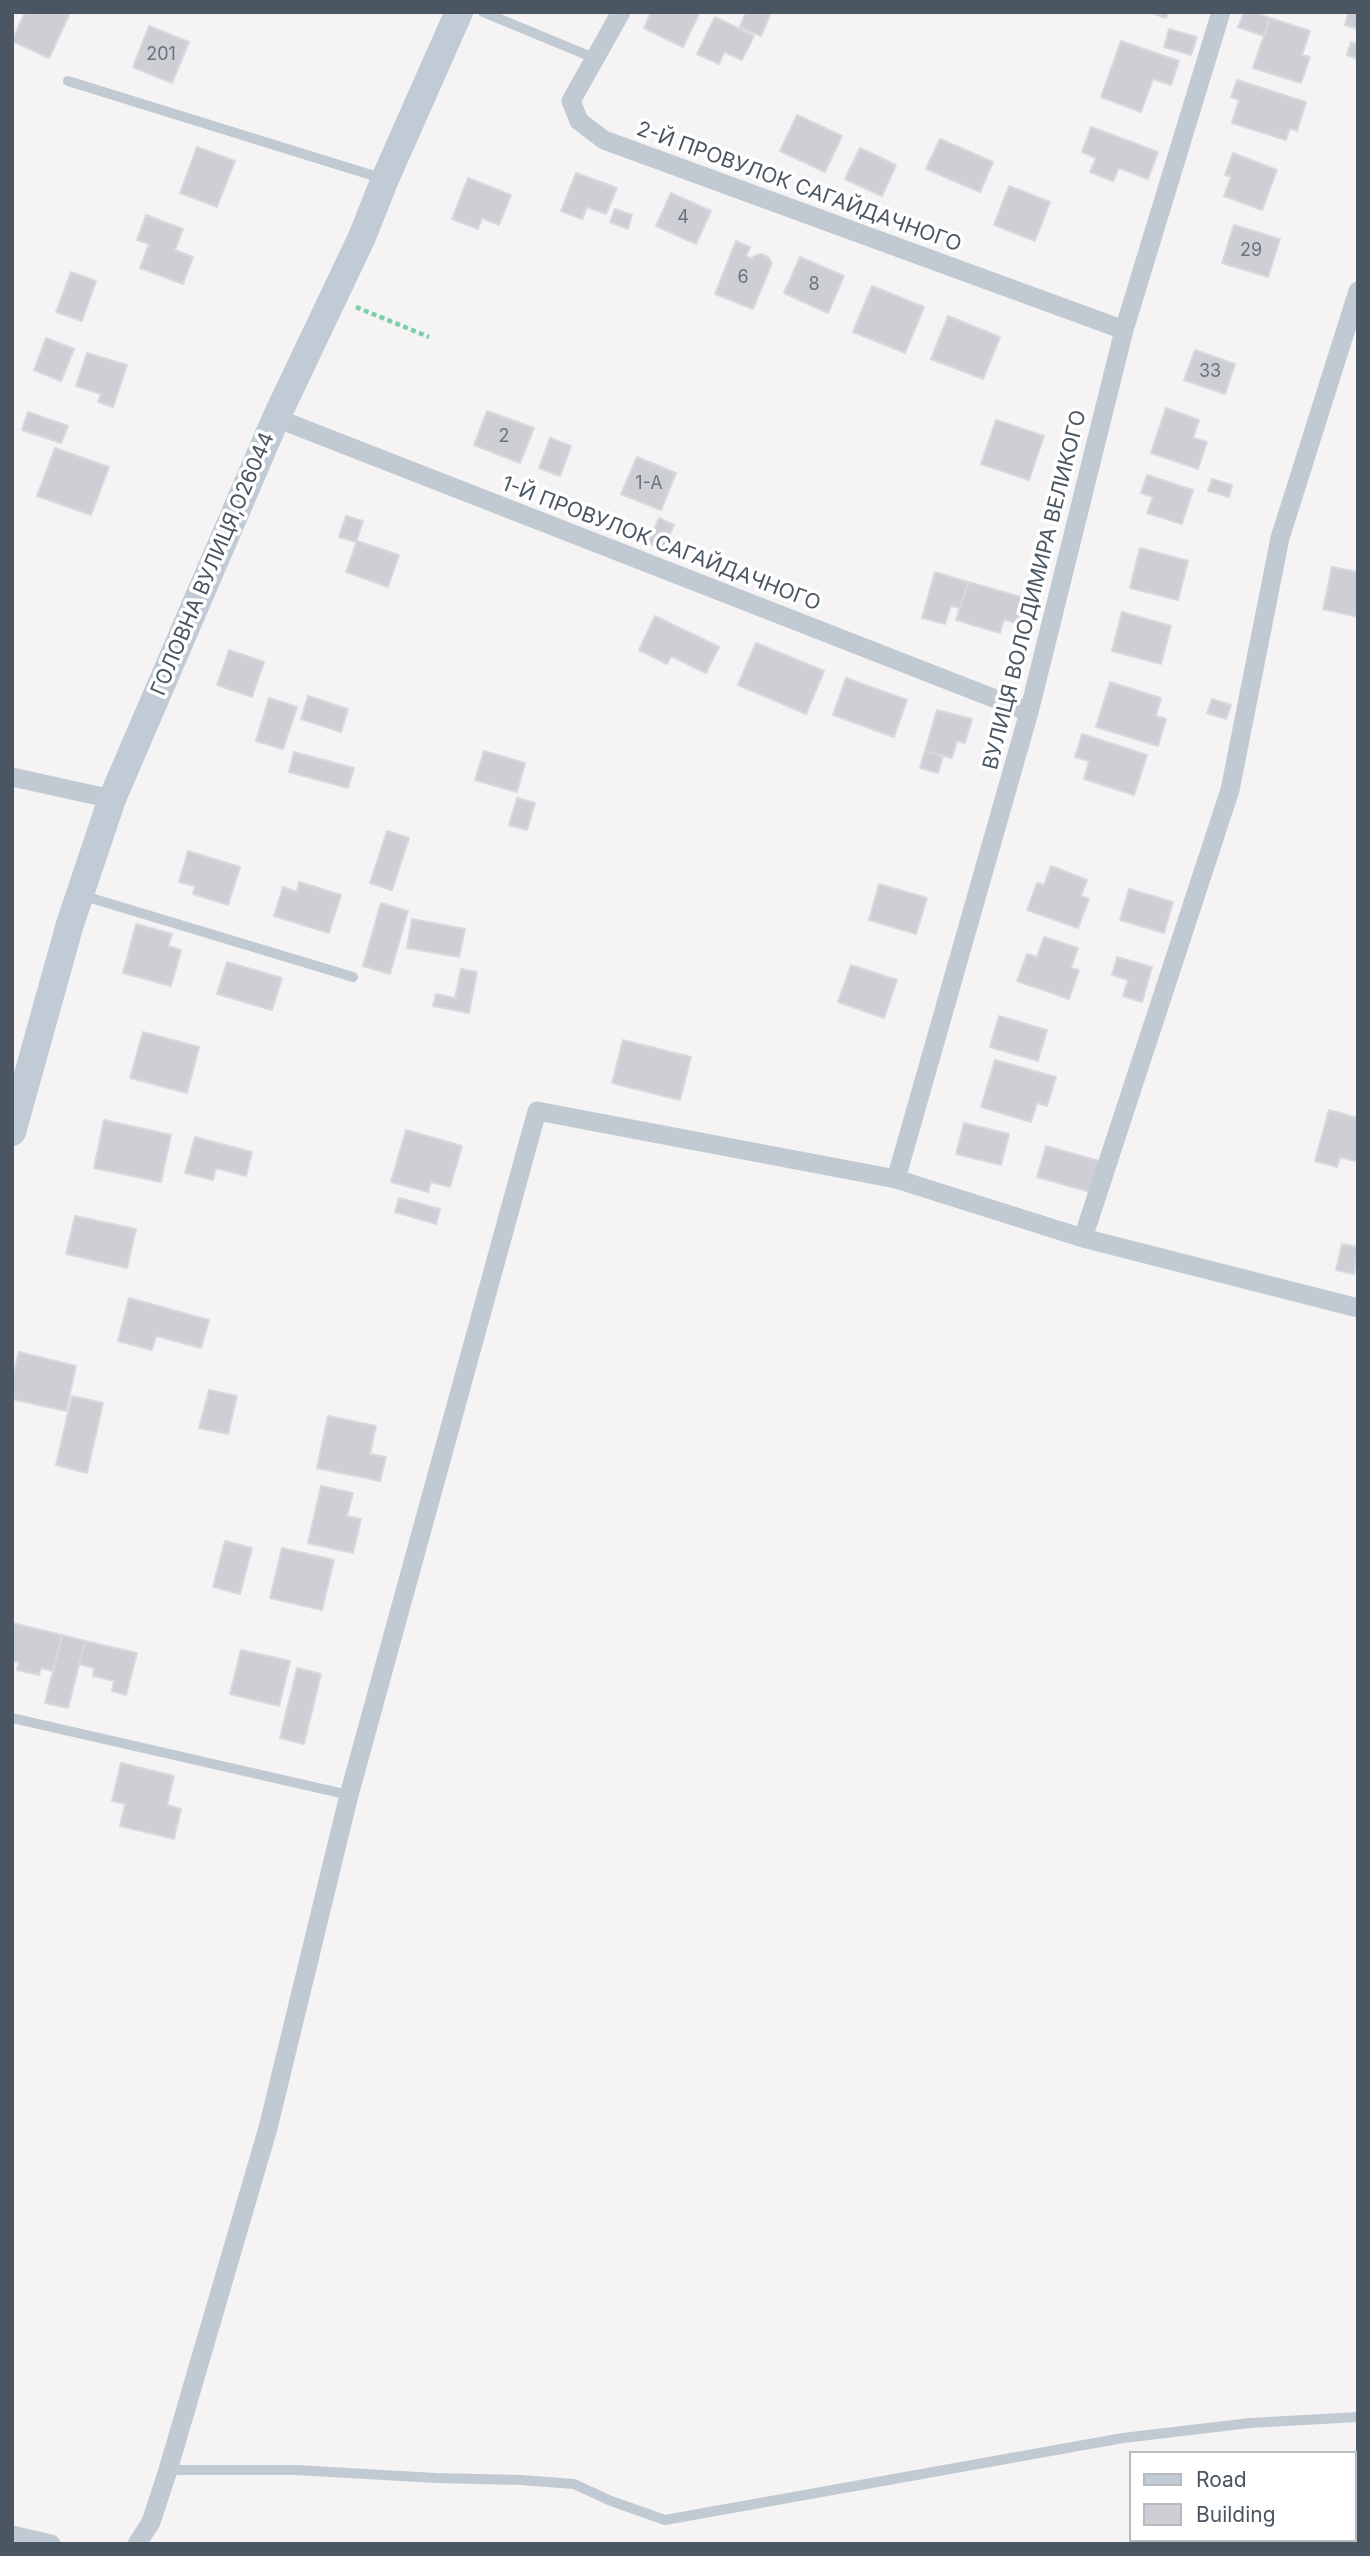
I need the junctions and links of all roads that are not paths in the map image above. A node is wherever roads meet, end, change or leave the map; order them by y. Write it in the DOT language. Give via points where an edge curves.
graph roads {
  1 [pos="459,12"];
  2 [pos="483,12"];
  3 [pos="621,12"];
  4 [pos="1222,12"];
  5 [pos="594,58"];
  6 [pos="68,81"];
  7 [pos="385,179"];
  8 [pos="1358,291"];
  9 [pos="1124,330"];
  10 [pos="276,418"];
  11 [pos="1029,712"];
  12 [pos="12,776"];
  13 [pos="112,799"];
  14 [pos="80,895"];
  15 [pos="353,977"];
  16 [pos="12,1132"];
  17 [pos="896,1179"];
  18 [pos="1083,1238"];
  19 [pos="1358,1308"];
  20 [pos="12,1717"];
  21 [pos="349,1795"];
  22 [pos="1358,2417"];
  23 [pos="168,2470"];
  24 [pos="12,2535"];
  25 [pos="51,2544"];
  26 [pos="137,2544"];
  1 -- 7 [label="main road, ГОЛОВНА ВУЛИЦЯ,О26044"];
  2 -- 5 [label="lane"];
  3 -- 5 [label="street, 2-Й ПРОВУЛОК САГАЙДАЧНОГО"];
  4 -- 9 [label="street, ВУЛИЦЯ ВОЛОДИМИРА ВЕЛИКОГО"];
  5 -- 9 [label="street, 2-Й ПРОВУЛОК САГАЙДАЧНОГО" via="571,101 579,121 604,140"];
  6 -- 7 [label="lane"];
  7 -- 10 [label="main road, ГОЛОВНА ВУЛИЦЯ,О26044"];
  8 -- 18 [label="street" via="1280,538 1230,790"];
  9 -- 11 [label="street, ВУЛИЦЯ ВОЛОДИМИРА ВЕЛИКОГО"];
  10 -- 11 [label="street, 1-Й ПРОВУЛОК САГАЙДАЧНОГО"];
  10 -- 13 [label="main road, ГОЛОВНА ВУЛИЦЯ,О26044"];
  11 -- 17 [label="street, ВУЛИЦЯ ВОЛОДИМИРА ВЕЛИКОГО"];
  12 -- 13 [label="street"];
  13 -- 14 [label="main road, ГОЛОВНА ВУЛИЦЯ,О26044"];
  14 -- 15 [label="lane"];
  14 -- 16 [label="main road, ГОЛОВНА ВУЛИЦЯ,О26044"];
  17 -- 18 [label="street"];
  17 -- 21 [label="street" via="537,1111"];
  18 -- 19 [label="street"];
  20 -- 21 [label="lane"];
  21 -- 23 [label="street" via="268,2128"];
  22 -- 23 [label="lane" via="1250,2423 1123,2438 665,2520 574,2484 295,2470"];
  23 -- 26 [label="street" via="151,2522"];
  24 -- 25 [label="street"];
}
